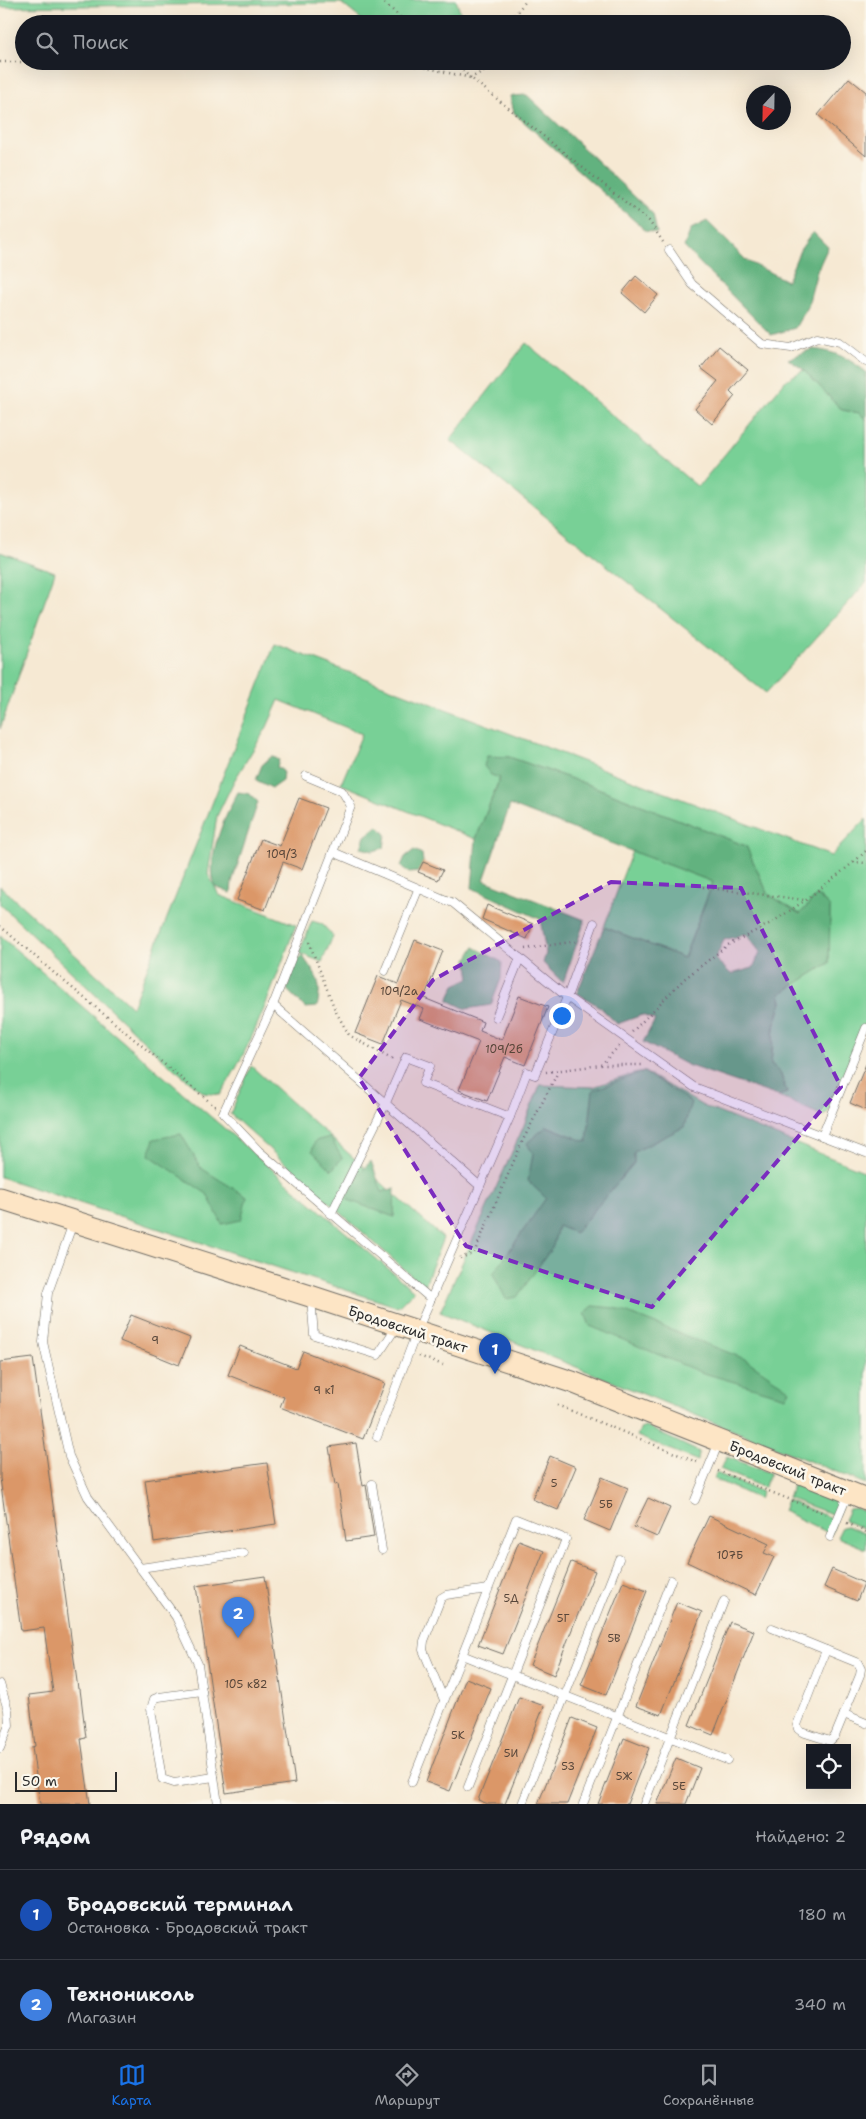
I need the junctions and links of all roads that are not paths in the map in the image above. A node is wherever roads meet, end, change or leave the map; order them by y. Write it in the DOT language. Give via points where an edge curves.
graph roads {
  1 [pos="669,250"];
  2 [pos="866,362"];
  3 [pos="306,776"];
  4 [pos="333,852"];
  5 [pos="418,890"];
  6 [pos="594,923"];
  7 [pos="520,958"];
  8 [pos="385,970"];
  9 [pos="567,997"];
  10 [pos="273,1005"];
  11 [pos="496,1017"];
  12 [pos="866,1028"];
  13 [pos="385,1105"];
  14 [pos="510,1117"];
  15 [pos="822,1136"];
  16 [pos="866,1153"];
  17 [pos="480,1186"];
  18 [pos="0,1198"];
  19 [pos="331,1214"];
  20 [pos="74,1221"];
  21 [pos="310,1296"];
  22 [pos="431,1299"];
  23 [pos="407,1328"];
  24 [pos="377,1436"];
  25 [pos="720,1440"];
  26 [pos="372,1484"];
  27 [pos="857,1496"];
  28 [pos="695,1500"];
  29 [pos="830,1537"];
  30 [pos="382,1550"];
  31 [pos="244,1553"];
  32 [pos="619,1559"];
  33 [pos="140,1568"];
  34 [pos="671,1580"];
  35 [pos="488,1589"];
  36 [pos="724,1601"];
  37 [pos="772,1628"];
  38 [pos="826,1650"];
  39 [pos="462,1655"];
  40 [pos="512,1675"];
  41 [pos="0,1684"];
  42 [pos="202,1691"];
  43 [pos="565,1696"];
  44 [pos="444,1700"];
  45 [pos="844,1714"];
  46 [pos="617,1716"];
  47 [pos="866,1723"];
  48 [pos="670,1737"];
  49 [pos="0,1748"];
  50 [pos="726,1760"];
  51 [pos="214,1777"];
  52 [pos="412,1782"];
  53 [pos="468,1787"];
  54 [pos="218,1804"];
  55 [pos="522,1804"];
  56 [pos="583,1804"];
  57 [pos="644,1804"];
  1 -- 2 [label="lane" via="692,284 762,344 791,348 817,337 840,342"];
  3 -- 4 [label="lane" via="342,791 350,806"];
  4 -- 5 [label="lane"];
  4 -- 10 [label="lane"];
  5 -- 7 [label="lane" via="453,903"];
  5 -- 8 [label="lane"];
  6 -- 9 [label="lane"];
  7 -- 9 [label="lane"];
  7 -- 11 [label="lane"];
  9 -- 14 [label="lane" via="534,1075 527,1072"];
  9 -- 15 [label="lane" via="694,1087"];
  10 -- 13 [label="lane"];
  10 -- 19 [label="lane" via="223,1113 259,1151"];
  12 -- 15 [label="lane"];
  13 -- 14 [label="lane" via="406,1057 430,1066 424,1082"];
  13 -- 17 [label="lane"];
  13 -- 19 [label="lane"];
  14 -- 17 [label="lane"];
  15 -- 16 [label="lane"];
  17 -- 22 [label="lane"];
  18 -- 20 [label="street, Бродовский тракт"];
  19 -- 22 [label="lane"];
  20 -- 21 [label="street, Бродовский тракт"];
  20 -- 33 [label="lane" via="48,1293 43,1342 69,1456 88,1497"];
  21 -- 23 [label="street, Бродовский тракт"];
  21 -- 23 [label="lane" via="314,1335 378,1355"];
  22 -- 23 [label="lane"];
  23 -- 24 [label="lane"];
  23 -- 25 [label="street, Бродовский тракт" via="572,1382"];
  25 -- 27 [label="street, Бродовский тракт"];
  25 -- 28 [label="lane"];
  26 -- 30 [label="lane"];
  27 -- 29 [label="lane"];
  31 -- 33 [label="lane"];
  32 -- 43 [label="lane"];
  33 -- 42 [label="lane" via="176,1617 198,1664"];
  34 -- 46 [label="lane"];
  35 -- 39 [label="lane"];
  35 -- 40 [label="lane" via="516,1519 564,1538"];
  35 -- 44 [label="lane" via="441,1598 423,1650"];
  36 -- 48 [label="lane"];
  37 -- 38 [label="lane"];
  38 -- 45 [label="lane" via="858,1663 861,1669"];
  38 -- 45 [label="lane" via="797,1725 802,1732 830,1741"];
  39 -- 40 [label="lane"];
  39 -- 44 [label="lane"];
  40 -- 43 [label="lane"];
  40 -- 53 [label="lane"];
  41 -- 49 [label="lane" via="9,1725"];
  42 -- 51 [label="lane"];
  42 -- 51 [label="lane" via="159,1697 154,1699 151,1709 162,1779 174,1783"];
  43 -- 46 [label="lane"];
  43 -- 55 [label="lane"];
  44 -- 52 [label="lane"];
  45 -- 47 [label="lane"];
  46 -- 48 [label="lane"];
  46 -- 56 [label="lane"];
  48 -- 50 [label="lane"];
  48 -- 57 [label="lane"];
  51 -- 54 [label="lane"];
}
